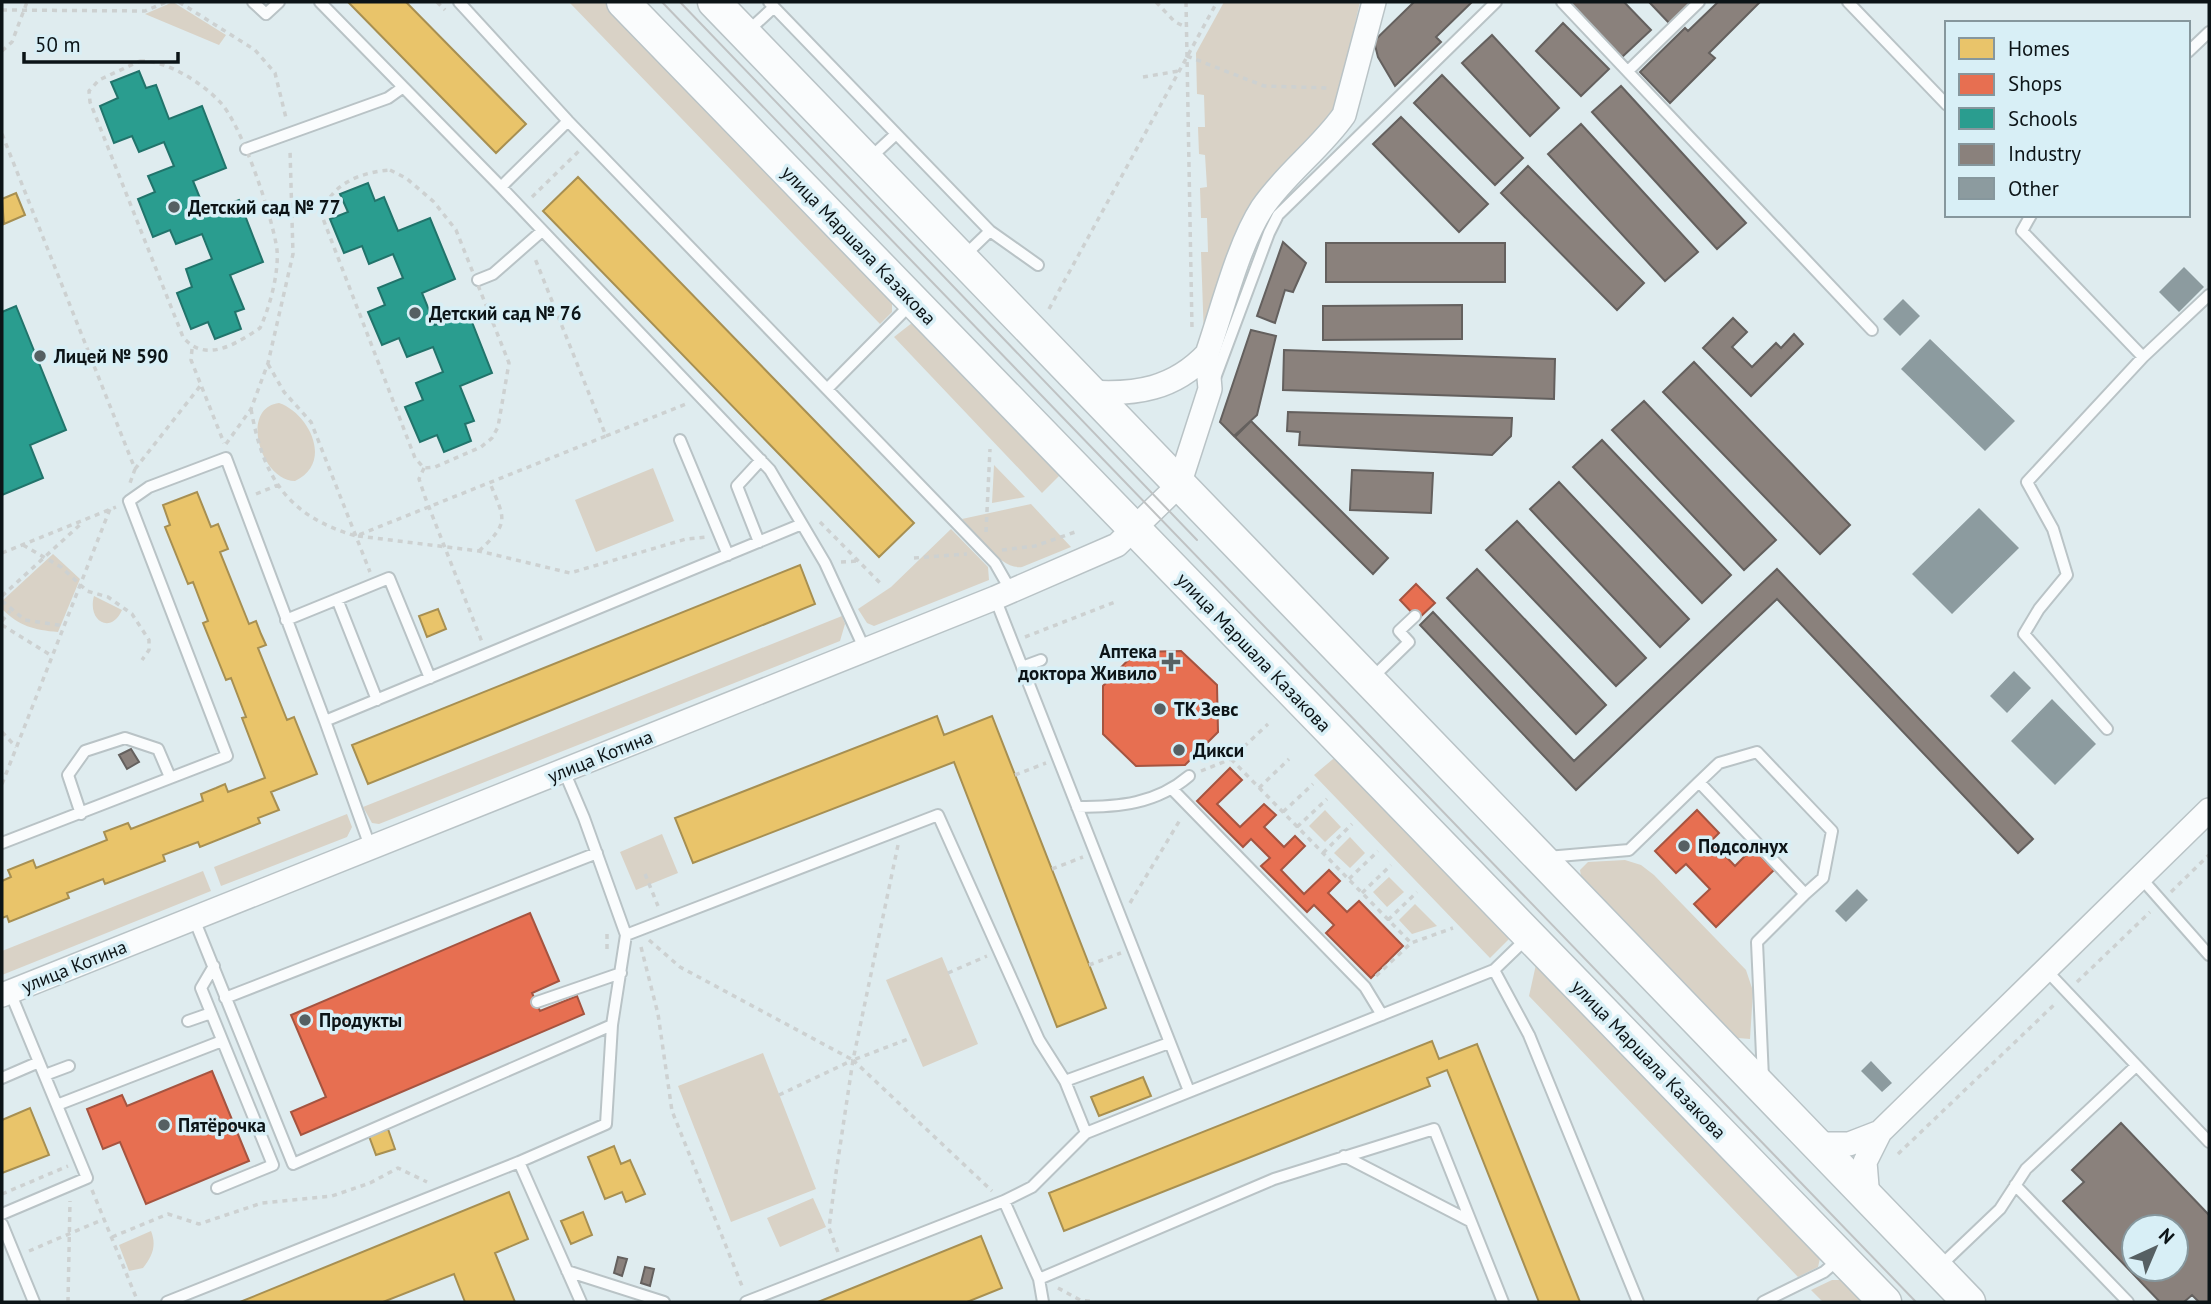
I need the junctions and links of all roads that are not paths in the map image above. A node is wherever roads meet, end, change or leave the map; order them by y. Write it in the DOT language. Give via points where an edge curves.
graph roads {
  1 [pos="253,2"];
  2 [pos="279,2"];
  3 [pos="320,2"];
  4 [pos="459,2"];
  5 [pos="623,2"];
  6 [pos="714,2"];
  7 [pos="1374,2"];
  8 [pos="1496,2"];
  9 [pos="1562,2"];
  10 [pos="1699,2"];
  11 [pos="1848,2"];
  12 [pos="772,4"];
  13 [pos="2209,32"];
  14 [pos="745,34"];
  15 [pos="2190,50"];
  16 [pos="1628,71"];
  17 [pos="402,88"];
  18 [pos="1945,103"];
  19 [pos="568,121"];
  20 [pos="896,134"];
  21 [pos="246,149"];
  22 [pos="866,160"];
  23 [pos="501,187"];
  24 [pos="2030,217"];
  25 [pos="990,231"];
  26 [pos="542,232"];
  27 [pos="961,258"];
  28 [pos="1038,265"];
  29 [pos="478,280"];
  30 [pos="2209,295"];
  31 [pos="914,301"];
  32 [pos="1872,330"];
  33 [pos="1207,355"];
  34 [pos="2143,357"];
  35 [pos="827,389"];
  36 [pos="1210,389"];
  37 [pos="1090,392"];
  38 [pos="680,440"];
  39 [pos="761,460"];
  40 [pos="1179,485"];
  41 [pos="802,524"];
  42 [pos="1135,529"];
  43 [pos="759,542"];
  44 [pos="728,555"];
  45 [pos="1003,594"];
  46 [pos="337,599"];
  47 [pos="1415,616"];
  48 [pos="286,620"];
  49 [pos="865,650"];
  50 [pos="1041,660"];
  51 [pos="1022,667"];
  52 [pos="430,678"];
  53 [pos="1368,682"];
  54 [pos="377,700"];
  55 [pos="325,721"];
  56 [pos="2107,729"];
  57 [pos="564,771"];
  58 [pos="1189,776"];
  59 [pos="170,777"];
  60 [pos="1699,782"];
  61 [pos="1173,790"];
  62 [pos="1077,807"];
  63 [pos="2209,810"];
  64 [pos="80,814"];
  65 [pos="2,843"];
  66 [pos="371,849"];
  67 [pos="597,853"];
  68 [pos="1537,858"];
  69 [pos="2141,878"];
  70 [pos="1805,894"];
  71 [pos="194,919"];
  72 [pos="626,935"];
  73 [pos="1530,937"];
  74 [pos="2209,955"];
  75 [pos="214,967"];
  76 [pos="1494,970"];
  77 [pos="2046,970"];
  78 [pos="621,973"];
  79 [pos="6,993"];
  80 [pos="225,998"];
  81 [pos="537,1002"];
  82 [pos="211,1013"];
  83 [pos="1382,1015"];
  84 [pos="188,1021"];
  85 [pos="612,1025"];
  86 [pos="222,1041"];
  87 [pos="1169,1043"];
  88 [pos="39,1062"];
  89 [pos="69,1066"];
  90 [pos="2136,1066"];
  91 [pos="45,1075"];
  92 [pos="2,1077"];
  93 [pos="1065,1081"];
  94 [pos="1189,1091"];
  95 [pos="1764,1091"];
  96 [pos="57,1105"];
  97 [pos="1880,1132"];
  98 [pos="1086,1133"];
  99 [pos="2209,1142"];
  100 [pos="1815,1144"];
  101 [pos="1344,1156"];
  102 [pos="519,1162"];
  103 [pos="2015,1185"];
  104 [pos="217,1188"];
  105 [pos="1868,1199"];
  106 [pos="1004,1201"];
  107 [pos="2,1213"];
  108 [pos="1470,1221"];
  109 [pos="2,1224"];
  110 [pos="1841,1257"];
  111 [pos="1937,1269"];
  112 [pos="567,1271"];
  113 [pos="1039,1279"];
  114 [pos="34,1302"];
  115 [pos="167,1302"];
  116 [pos="581,1302"];
  117 [pos="664,1302"];
  118 [pos="747,1302"];
  119 [pos="1043,1302"];
  120 [pos="1503,1302"];
  121 [pos="1638,1302"];
  122 [pos="1763,1302"];
  123 [pos="1885,1302"];
  124 [pos="1969,1302"];
  125 [pos="2127,1302"];
  1 -- 2 [label="lane" via="266,14"];
  3 -- 17 [label="lane"];
  4 -- 19 [label="lane"];
  5 -- 31 [label="main road, улица Маршала Казакова"];
  6 -- 14 [label="main road"];
  7 -- 33 [label="street" via="1344,116 1278,188 1252,225"];
  8 -- 36 [label="lane" via="1278,215"];
  9 -- 16 [label="lane"];
  10 -- 16 [label="lane"];
  11 -- 18 [label="lane"];
  12 -- 14 [label="lane"];
  12 -- 20 [label="lane"];
  13 -- 15 [label="lane"];
  14 -- 22 [label="main road"];
  16 -- 32 [label="lane"];
  17 -- 21 [label="lane" via="388,98"];
  17 -- 23 [label="lane"];
  19 -- 23 [label="lane"];
  19 -- 35 [label="lane"];
  20 -- 22 [label="lane"];
  20 -- 25 [label="lane"];
  22 -- 27 [label="main road"];
  23 -- 26 [label="lane"];
  24 -- 34 [label="lane" via="2021,231"];
  25 -- 27 [label="lane"];
  25 -- 28 [label="lane"];
  26 -- 29 [label="lane" via="493,274"];
  26 -- 39 [label="lane"];
  27 -- 37 [label="main road"];
  30 -- 34 [label="lane"];
  31 -- 35 [label="lane"];
  31 -- 42 [label="main road, улица Маршала Казакова"];
  33 -- 36 [label="street"];
  33 -- 37 [label="street" via="1193,369 1150,390"];
  34 -- 56 [label="lane" via="2027,482 2053,530 2067,575 2024,634"];
  35 -- 45 [label="lane" via="984,552 1004,576"];
  36 -- 40 [label="street"];
  37 -- 40 [label="main road"];
  38 -- 44 [label="lane"];
  39 -- 41 [label="lane"];
  39 -- 43 [label="lane" via="737,486"];
  40 -- 42 [label="street, улица Котина"];
  40 -- 53 [label="main road"];
  41 -- 43 [label="lane"];
  41 -- 49 [label="lane"];
  42 -- 45 [label="street, улица Котина" via="1093,557"];
  42 -- 73 [label="main road, улица Маршала Казакова"];
  43 -- 44 [label="lane"];
  44 -- 52 [label="lane"];
  45 -- 49 [label="street, улица Котина"];
  45 -- 51 [label="lane"];
  46 -- 48 [label="lane"];
  46 -- 52 [label="lane" via="389,578"];
  46 -- 54 [label="lane"];
  47 -- 53 [label="lane" via="1399,632 1409,642"];
  48 -- 55 [label="lane"];
  48 -- 59 [label="lane" via="226,458 149,487 129,501 227,756"];
  49 -- 57 [label="street, улица Котина"];
  50 -- 51 [label="lane"];
  51 -- 62 [label="lane"];
  52 -- 54 [label="lane"];
  53 -- 68 [label="main road"];
  54 -- 55 [label="lane"];
  55 -- 66 [label="lane"];
  57 -- 66 [label="street, улица Котина"];
  57 -- 67 [label="lane"];
  58 -- 61 [label="lane"];
  59 -- 64 [label="lane"];
  59 -- 64 [label="lane" via="158,749 125,738 85,751 68,775"];
  60 -- 68 [label="lane" via="1629,850"];
  60 -- 70 [label="lane"];
  60 -- 70 [label="lane" via="1720,762 1757,752 1832,831 1824,878"];
  61 -- 62 [label="lane" via="1127,807"];
  61 -- 83 [label="lane" via="1365,987"];
  62 -- 87 [label="lane"];
  63 -- 69 [label="street"];
  64 -- 65 [label="lane"];
  66 -- 71 [label="street, улица Котина"];
  67 -- 72 [label="lane"];
  67 -- 80 [label="lane"];
  68 -- 95 [label="main road"];
  69 -- 74 [label="lane"];
  69 -- 77 [label="street"];
  70 -- 95 [label="lane" via="1757,942"];
  71 -- 75 [label="lane"];
  71 -- 79 [label="street, улица Котина"];
  72 -- 78 [label="lane"];
  72 -- 93 [label="lane" via="939,814 1039,1040"];
  73 -- 76 [label="lane"];
  73 -- 110 [label="main road, улица Маршала Казакова"];
  75 -- 80 [label="lane"];
  75 -- 82 [label="lane" via="201,988"];
  76 -- 83 [label="lane"];
  76 -- 121 [label="lane" via="1529,1035"];
  77 -- 90 [label="lane"];
  77 -- 97 [label="street"];
  78 -- 81 [label="lane"];
  78 -- 85 [label="lane"];
  79 -- 88 [label="lane"];
  80 -- 85 [label="lane" via="293,1164"];
  82 -- 84 [label="lane"];
  82 -- 86 [label="lane"];
  83 -- 94 [label="lane"];
  85 -- 102 [label="lane" via="606,1124"];
  86 -- 96 [label="lane"];
  86 -- 104 [label="lane" via="273,1165"];
  87 -- 93 [label="lane"];
  87 -- 94 [label="lane"];
  88 -- 91 [label="lane"];
  88 -- 92 [label="lane"];
  89 -- 91 [label="lane"];
  90 -- 99 [label="lane"];
  90 -- 103 [label="lane" via="2026,1169"];
  91 -- 96 [label="lane"];
  93 -- 98 [label="lane"];
  94 -- 98 [label="lane"];
  95 -- 100 [label="main road"];
  96 -- 107 [label="lane" via="87,1178"];
  97 -- 100 [label="street" via="1850,1144"];
  97 -- 105 [label="street" via="1865,1162"];
  98 -- 106 [label="lane" via="1032,1187"];
  100 -- 105 [label="main road"];
  101 -- 108 [label="lane"];
  101 -- 108 [label="lane" via="1434,1129"];
  101 -- 113 [label="lane" via="1275,1179"];
  102 -- 112 [label="lane"];
  102 -- 115 [label="lane"];
  103 -- 111 [label="lane" via="2000,1209"];
  103 -- 125 [label="lane"];
  105 -- 111 [label="main road"];
  106 -- 113 [label="lane"];
  106 -- 118 [label="lane"];
  108 -- 120 [label="lane"];
  109 -- 114 [label="lane"];
  110 -- 122 [label="lane" via="1825,1272"];
  110 -- 123 [label="main road, улица Маршала Казакова"];
  111 -- 124 [label="main road"];
  112 -- 116 [label="lane"];
  112 -- 117 [label="lane"];
  113 -- 119 [label="lane"];
}
